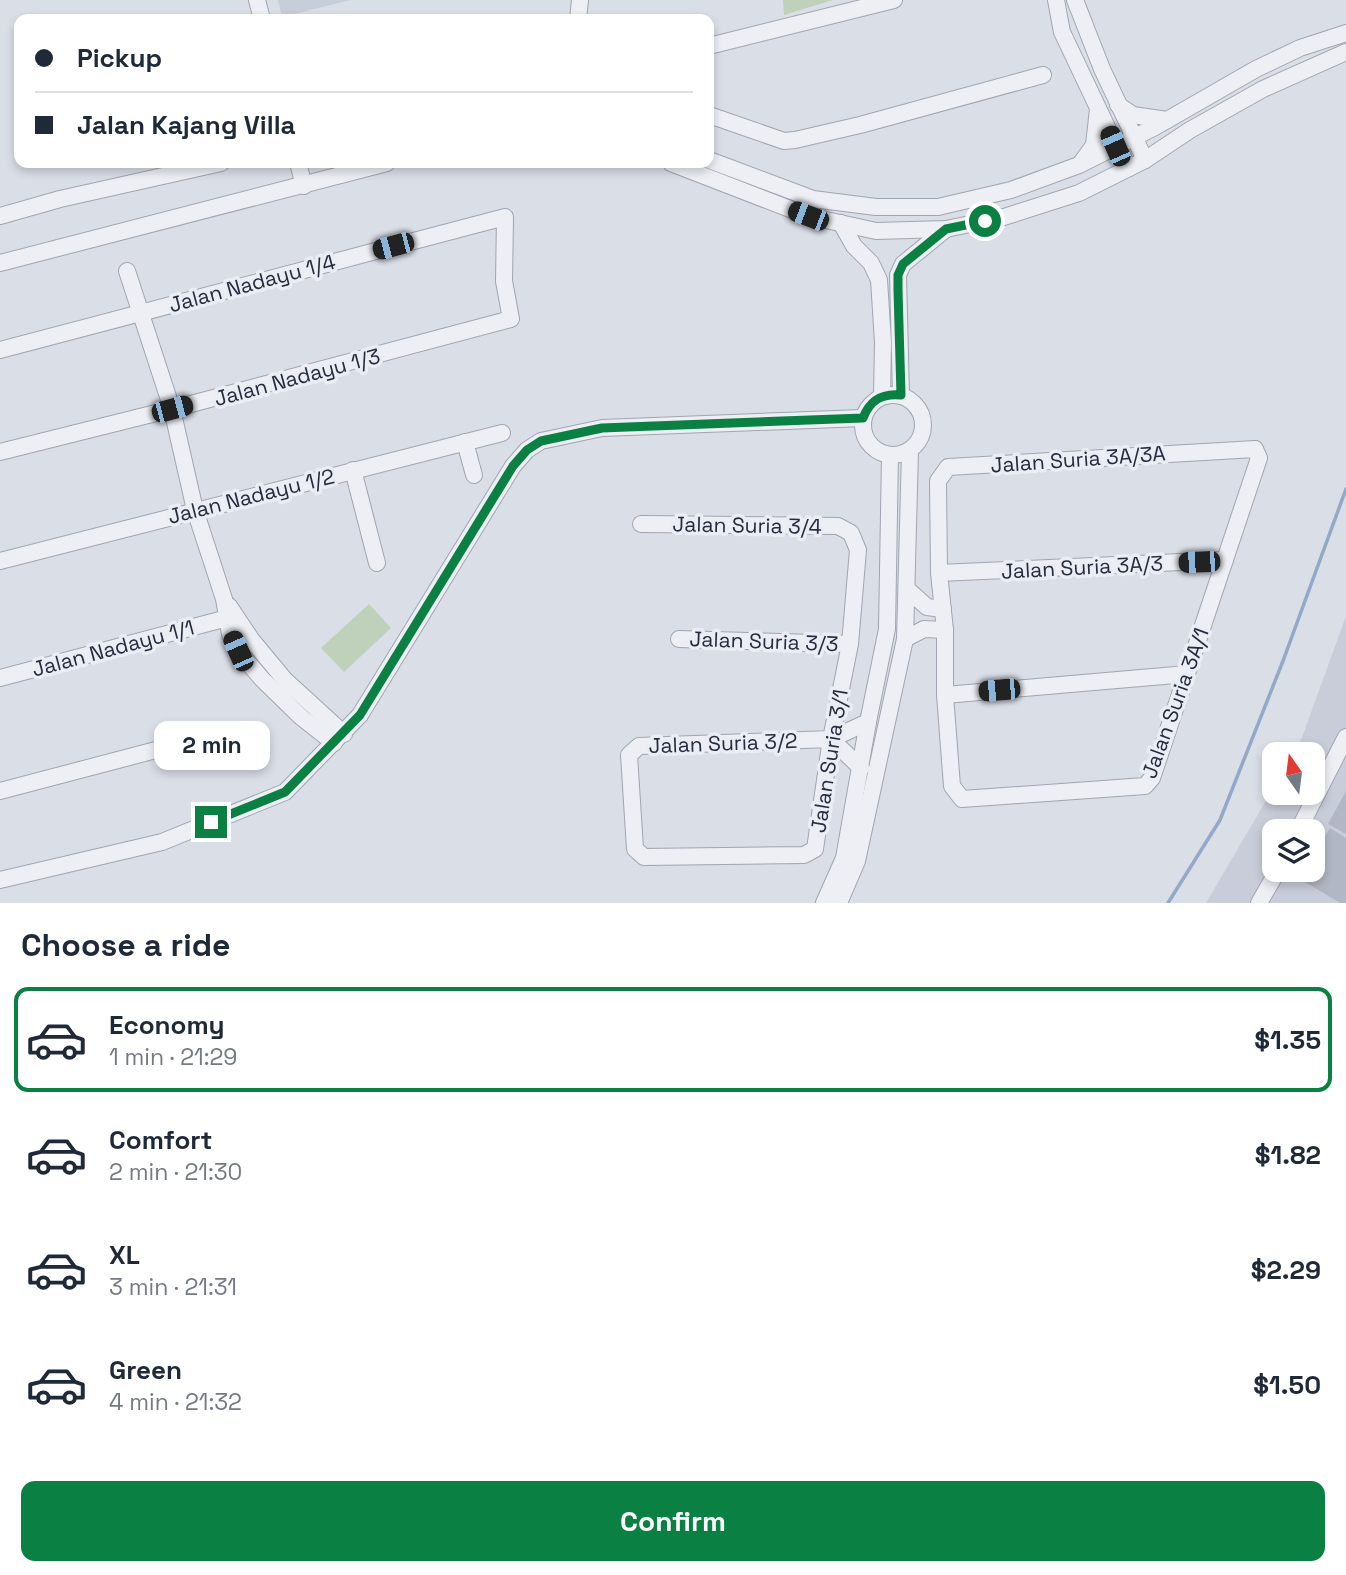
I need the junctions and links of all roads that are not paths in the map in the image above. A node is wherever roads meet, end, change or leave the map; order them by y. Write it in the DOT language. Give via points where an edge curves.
graph roads {
  1 [pos="894,0"];
  2 [pos="1056,0"];
  3 [pos="1075,0"];
  4 [pos="1346,33"];
  5 [pos="714,45"];
  6 [pos="1346,52"];
  7 [pos="1043,75"];
  8 [pos="1118,105"];
  9 [pos="1098,109"];
  10 [pos="714,117"];
  11 [pos="1167,120"];
  12 [pos="1133,138"];
  13 [pos="1115,146"];
  14 [pos="1145,160"];
  15 [pos="714,162"];
  16 [pos="1079,165"];
  17 [pos="198,168"];
  18 [pos="299,168"];
  19 [pos="369,168"];
  20 [pos="684,168"];
  21 [pos="1129,168"];
  22 [pos="304,186"];
  23 [pos="0,216"];
  24 [pos="841,223"];
  25 [pos="946,229"];
  26 [pos="0,263"];
  27 [pos="127,271"];
  28 [pos="142,312"];
  29 [pos="511,319"];
  30 [pos="0,350"];
  31 [pos="901,395"];
  32 [pos="881,396"];
  33 [pos="172,409"];
  34 [pos="863,418"];
  35 [pos="502,433"];
  36 [pos="466,442"];
  37 [pos="910,451"];
  38 [pos="0,452"];
  39 [pos="890,455"];
  40 [pos="353,470"];
  41 [pos="474,475"];
  42 [pos="195,510"];
  43 [pos="641,524"];
  44 [pos="851,533"];
  45 [pos="1225,560"];
  46 [pos="0,561"];
  47 [pos="377,562"];
  48 [pos="939,573"];
  49 [pos="907,589"];
  50 [pos="943,609"];
  51 [pos="231,617"];
  52 [pos="945,630"];
  53 [pos="679,639"];
  54 [pos="905,639"];
  55 [pos="850,644"];
  56 [pos="275,668"];
  57 [pos="1186,674"];
  58 [pos="0,678"];
  59 [pos="262,679"];
  60 [pos="945,695"];
  61 [pos="291,697"];
  62 [pos="360,715"];
  63 [pos="868,722"];
  64 [pos="320,724"];
  65 [pos="232,730"];
  66 [pos="1346,737"];
  67 [pos="339,738"];
  68 [pos="831,739"];
  69 [pos="316,761"];
  70 [pos="861,768"];
  71 [pos="0,792"];
  72 [pos="1304,819"];
  73 [pos="635,849"];
  74 [pos="0,880"];
  75 [pos="1271,882"];
  76 [pos="824,903"];
  77 [pos="839,903"];
  78 [pos="1259,903"];
  1 -- 5 [label="street"];
  2 -- 9 [label="street" via="1062,32"];
  3 -- 8 [label="street"];
  4 -- 11 [label="street" via="1256,69"];
  6 -- 14 [label="street" via="1263,89"];
  7 -- 10 [label="street" via="795,140 783,141"];
  8 -- 11 [label="street" via="1133,116"];
  8 -- 12 [label="street"];
  9 -- 13 [label="street"];
  9 -- 16 [label="street" via="1094,145"];
  11 -- 12 [label="street"];
  12 -- 13 [label="street"];
  12 -- 14 [label="street"];
  13 -- 16 [label="street"];
  13 -- 21 [label="street"];
  14 -- 21 [label="street"];
  15 -- 16 [label="street" via="813,199 876,207 938,207 1011,190"];
  17 -- 23 [label="street"];
  18 -- 22 [label="street"];
  19 -- 22 [label="street"];
  20 -- 24 [label="street" via="808,216"];
  21 -- 25 [label="street" via="1079,193 1004,217"];
  22 -- 26 [label="street"];
  24 -- 25 [label="street" via="878,232"];
  24 -- 32 [label="street" via="879,280"];
  25 -- 31 [label="street" via="903,264 898,275"];
  27 -- 28 [label="street"];
  28 -- 29 [label="street, Jalan Nadayu 1/4" via="505,217 504,281"];
  28 -- 30 [label="street, Jalan Nadayu 1/4"];
  28 -- 33 [label="street"];
  29 -- 33 [label="street, Jalan Nadayu 1/3"];
  31 -- 32 [label="street"];
  31 -- 37 [label="street" via="911,399 923,415 922,435"];
  32 -- 34 [label="street"];
  33 -- 38 [label="street, Jalan Nadayu 1/3"];
  33 -- 42 [label="street"];
  34 -- 39 [label="street" via="866,438"];
  34 -- 62 [label="street" via="602,428 541,441 513,466"];
  35 -- 36 [label="street, Jalan Nadayu 1/2"];
  36 -- 40 [label="street, Jalan Nadayu 1/2"];
  36 -- 41 [label="street"];
  37 -- 39 [label="street"];
  37 -- 49 [label="street"];
  39 -- 63 [label="street" via="887,629"];
  40 -- 42 [label="street, Jalan Nadayu 1/2"];
  40 -- 47 [label="street"];
  42 -- 46 [label="street, Jalan Nadayu 1/2"];
  42 -- 51 [label="street"];
  43 -- 44 [label="street, Jalan Suria 3/4" via="838,526"];
  44 -- 55 [label="street, Jalan Suria 3/1" via="858,550"];
  45 -- 48 [label="street, Jalan Suria 3A/3"];
  45 -- 48 [label="street, Jalan Suria 3A/3A" via="1259,458 1255,449 948,467 938,481"];
  45 -- 57 [label="street, Jalan Suria 3A/1"];
  48 -- 50 [label="street, Jalan Suria 3A/3A"];
  49 -- 50 [label="street" via="927,607"];
  49 -- 54 [label="street"];
  50 -- 52 [label="street, Jalan Suria 3A/3A"];
  51 -- 56 [label="street"];
  51 -- 58 [label="street, Jalan Nadayu 1/1"];
  51 -- 59 [label="street" via="238,651"];
  52 -- 54 [label="street" via="924,629"];
  52 -- 60 [label="street, Jalan Suria 3A/1"];
  53 -- 55 [label="street, Jalan Suria 3/3"];
  54 -- 77 [label="street" via="857,861"];
  55 -- 68 [label="street, Jalan Suria 3/1"];
  56 -- 59 [label="street"];
  56 -- 61 [label="street"];
  57 -- 60 [label="street"];
  57 -- 60 [label="street, Jalan Suria 3A/1" via="1152,778 1145,786 962,799 952,786"];
  59 -- 61 [label="street"];
  61 -- 64 [label="street"];
  62 -- 64 [label="street"];
  62 -- 67 [label="street"];
  63 -- 68 [label="street, Jalan Suria 3/2"];
  63 -- 70 [label="street"];
  64 -- 67 [label="street"];
  64 -- 69 [label="street"];
  65 -- 71 [label="street"];
  66 -- 72 [label="street"];
  67 -- 69 [label="street"];
  68 -- 70 [label="street"];
  68 -- 73 [label="street, Jalan Suria 3/1" via="815,849 804,855 643,857"];
  68 -- 73 [label="street, Jalan Suria 3/2" via="639,747 629,755"];
  69 -- 74 [label="street" via="285,792 162,842"];
  70 -- 76 [label="street" via="844,858"];
  75 -- 78 [label="street"];
}
